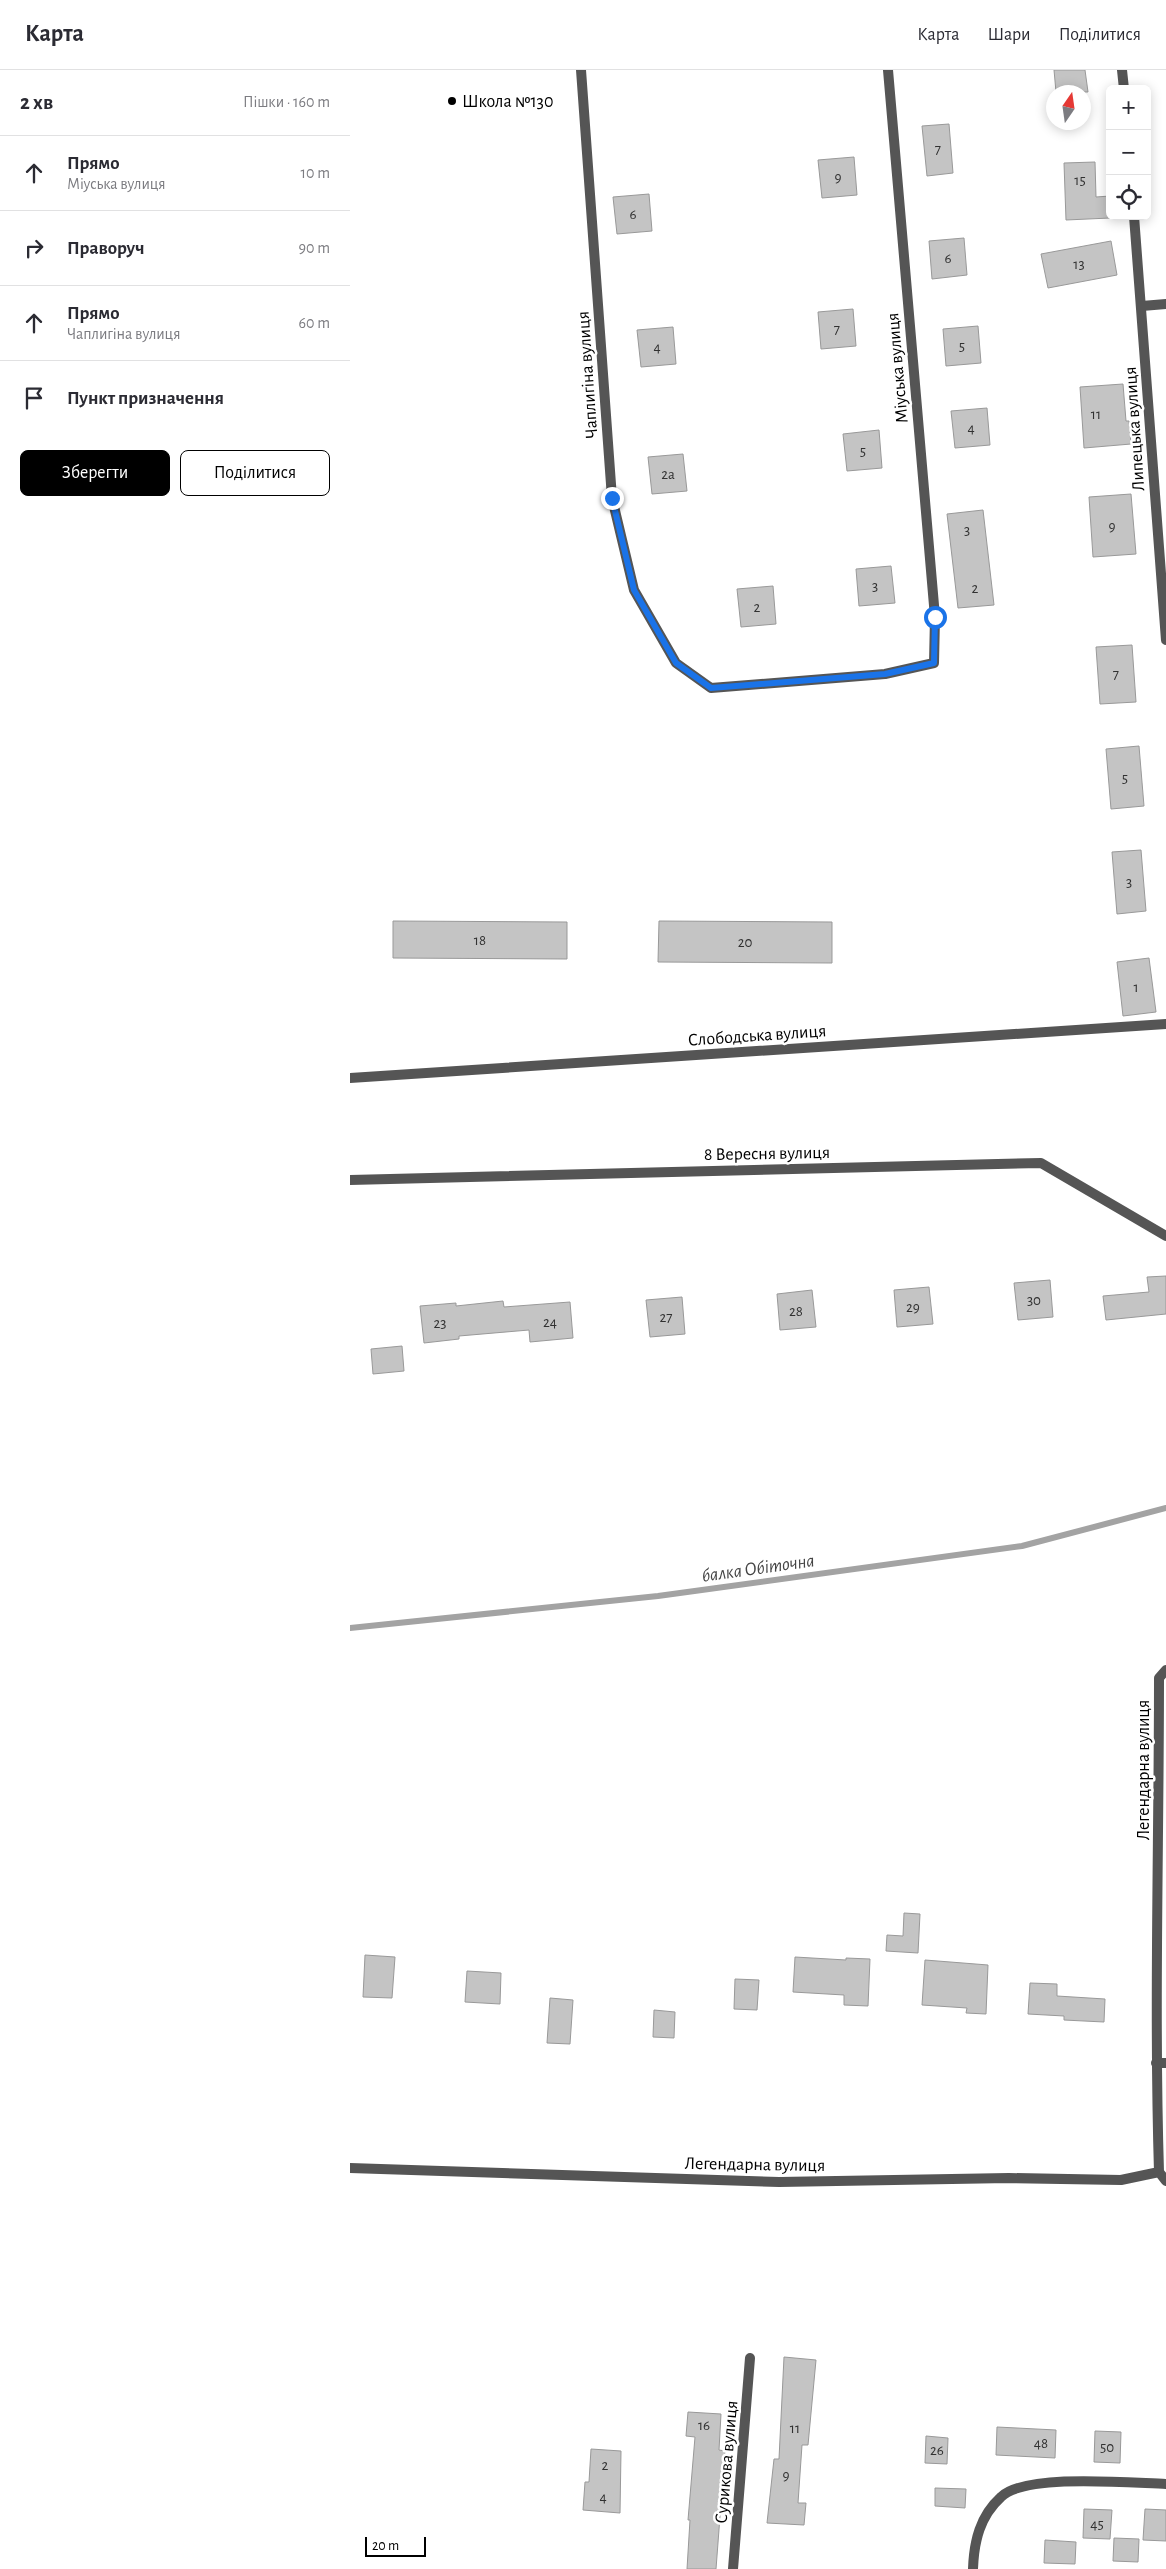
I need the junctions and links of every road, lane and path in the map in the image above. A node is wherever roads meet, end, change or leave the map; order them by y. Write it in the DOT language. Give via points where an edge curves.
graph roads {
  1 [pos="581,70"];
  2 [pos="888,70"];
  3 [pos="1122,70"];
  4 [pos="1124,85"];
  5 [pos="1134,220"];
  6 [pos="1166,304"];
  7 [pos="1142,306"];
  8 [pos="1166,640"];
  9 [pos="934,663"];
  10 [pos="1166,1024"];
  11 [pos="350,1078"];
  12 [pos="350,1180"];
  13 [pos="1166,1236"];
  14 [pos="1166,1670"];
  15 [pos="1163,1873"];
  16 [pos="1161,2063"];
  17 [pos="350,2168"];
  18 [pos="1159,2172"];
  19 [pos="1166,2181"];
  20 [pos="750,2358"];
  21 [pos="1166,2484"];
  22 [pos="733,2569"];
  23 [pos="973,2569"];
  1 -- 9 [label="street, Чаплигіна вулиця" via="612,498 634,590 676,663 711,688 885,674"];
  2 -- 9 [label="street, Міуська вулиця" via="934,607"];
  3 -- 4 [label="street"];
  5 -- 7 [label="street, Липецька вулиця"];
  6 -- 7 [label="street"];
  7 -- 8 [label="street, Липецька вулиця"];
  10 -- 11 [label="street, Слободська вулиця"];
  12 -- 13 [label="street, 8 Вересня вулиця" via="1041,1164"];
  14 -- 15 [label="street, Легендарна вулиця" via="1159,1678"];
  15 -- 16 [label="street, Легендарна вулиця"];
  16 -- 18 [label="street, Легендарна вулиця"];
  17 -- 18 [label="street, Легендарна вулиця" via="779,2182 1008,2178 1121,2180"];
  18 -- 19 [label="street"];
  20 -- 22 [label="street, Сурикова вулиця"];
  21 -- 23 [label="street" via="1072,2481 1032,2484 1002,2495 982,2520"];
}
